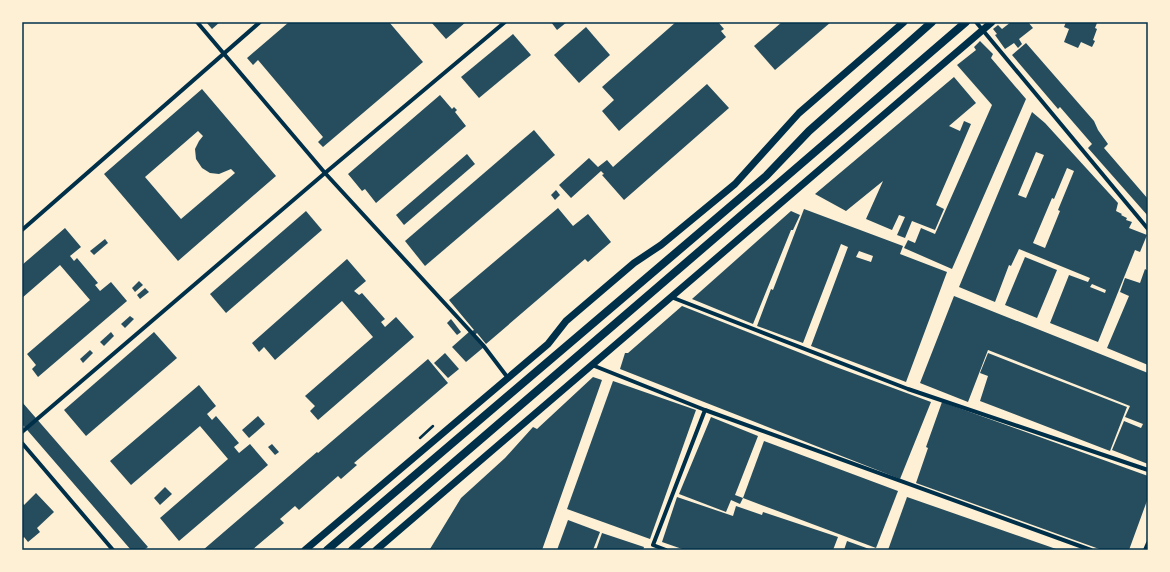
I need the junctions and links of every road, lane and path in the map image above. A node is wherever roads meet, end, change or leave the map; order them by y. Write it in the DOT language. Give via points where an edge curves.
graph roads {
  1 [pos="197,22"];
  2 [pos="260,22"];
  3 [pos="505,22"];
  4 [pos="904,22"];
  5 [pos="932,22"];
  6 [pos="976,22"];
  7 [pos="992,22"];
  8 [pos="962,23"];
  9 [pos="982,31"];
  10 [pos="225,54"];
  11 [pos="325,173"];
  12 [pos="1148,229"];
  13 [pos="22,230"];
  14 [pos="671,297"];
  15 [pos="592,365"];
  16 [pos="508,378"];
  17 [pos="705,410"];
  18 [pos="22,432"];
  19 [pos="22,443"];
  20 [pos="1148,470"];
  21 [pos="1148,543"];
  22 [pos="113,550"];
  23 [pos="305,550"];
  24 [pos="327,550"];
  25 [pos="352,550"];
  26 [pos="376,550"];
  27 [pos="666,550"];
  28 [pos="1091,550"];
  29 [pos="1145,550"];
  1 -- 10 [label="street"];
  2 -- 10 [label="street"];
  3 -- 11 [label="street"];
  4 -- 16 [label="street" via="799,113 735,184 661,246 634,263 566,321 548,344"];
  5 -- 24 [label="main road" via="809,130 766,176"];
  6 -- 9 [label="street"];
  7 -- 9 [label="street"];
  8 -- 25 [label="main road"];
  9 -- 12 [label="street"];
  9 -- 14 [label="street"];
  10 -- 11 [label="street"];
  10 -- 13 [label="street"];
  11 -- 16 [label="street" via="483,345"];
  11 -- 18 [label="street"];
  14 -- 15 [label="street"];
  14 -- 20 [label="street" via="908,389"];
  15 -- 17 [label="street"];
  15 -- 26 [label="street"];
  16 -- 23 [label="street"];
  17 -- 27 [label="street" via="653,545"];
  17 -- 28 [label="street"];
  19 -- 22 [label="street"];
  21 -- 29 [label="street"];
}
